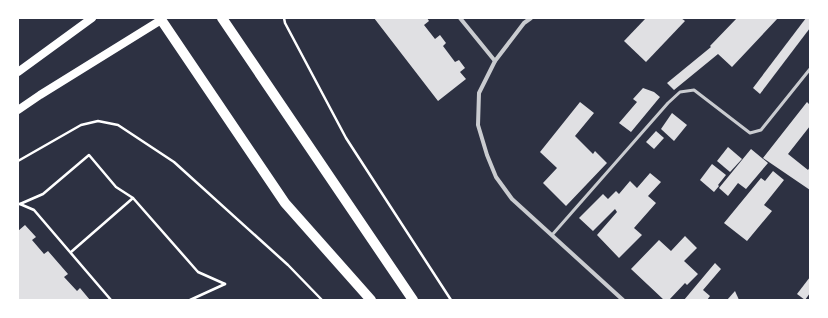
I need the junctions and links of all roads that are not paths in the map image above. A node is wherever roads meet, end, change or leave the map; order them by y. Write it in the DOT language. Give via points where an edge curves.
graph roads {
  1 [pos="92,18"];
  2 [pos="222,18"];
  3 [pos="460,18"];
  4 [pos="531,18"];
  5 [pos="162,19"];
  6 [pos="495,61"];
  7 [pos="810,69"];
  8 [pos="18,72"];
  9 [pos="18,110"];
  10 [pos="552,236"];
  11 [pos="372,300"];
  12 [pos="413,300"];
  13 [pos="623,300"];
  1 -- 8 [label="main road"];
  2 -- 12 [label="main road"];
  3 -- 6 [label="street"];
  4 -- 6 [label="street" via="524,23"];
  5 -- 9 [label="main road"];
  5 -- 11 [label="main road" via="285,203"];
  6 -- 10 [label="street" via="480,93 478,125 487,155 496,177 512,199"];
  7 -- 10 [label="lane" via="760,130 750,133 694,90 680,92"];
  10 -- 13 [label="street"];
}
